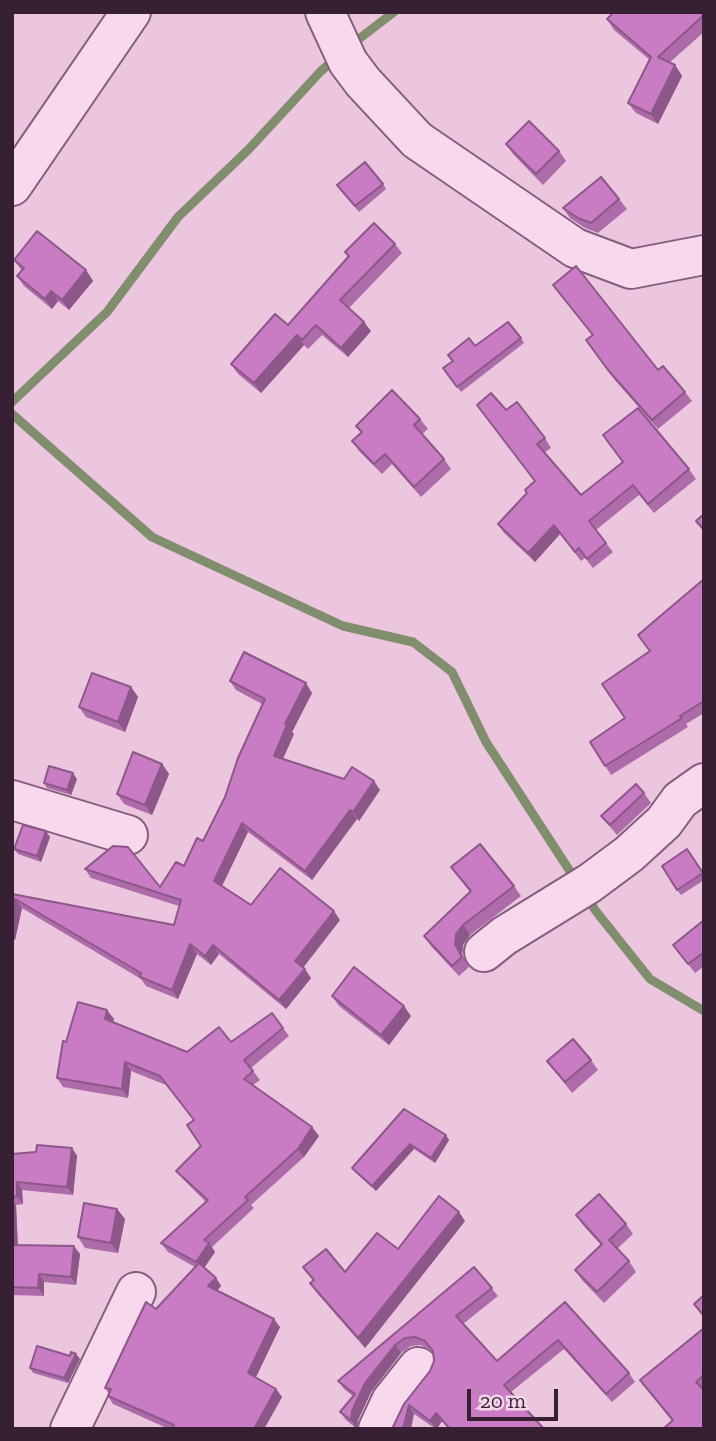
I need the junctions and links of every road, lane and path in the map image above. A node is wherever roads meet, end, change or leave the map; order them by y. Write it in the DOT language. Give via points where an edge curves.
graph roads {
  1 [pos="131,12"];
  2 [pos="337,37"];
  3 [pos="12,186"];
  4 [pos="704,256"];
  5 [pos="704,783"];
  6 [pos="12,800"];
  7 [pos="128,835"];
  8 [pos="484,952"];
  9 [pos="136,1293"];
  10 [pos="418,1367"];
  11 [pos="70,1429"];
  12 [pos="378,1429"];
  1 -- 3 [label="street"];
  2 -- 4 [label="street" via="363,82 417,141 575,248 631,269"];
  5 -- 8 [label="street" via="680,800 629,854"];
  6 -- 7 [label="street"];
  9 -- 11 [label="street"];
  10 -- 12 [label="street" via="391,1401"];
}
